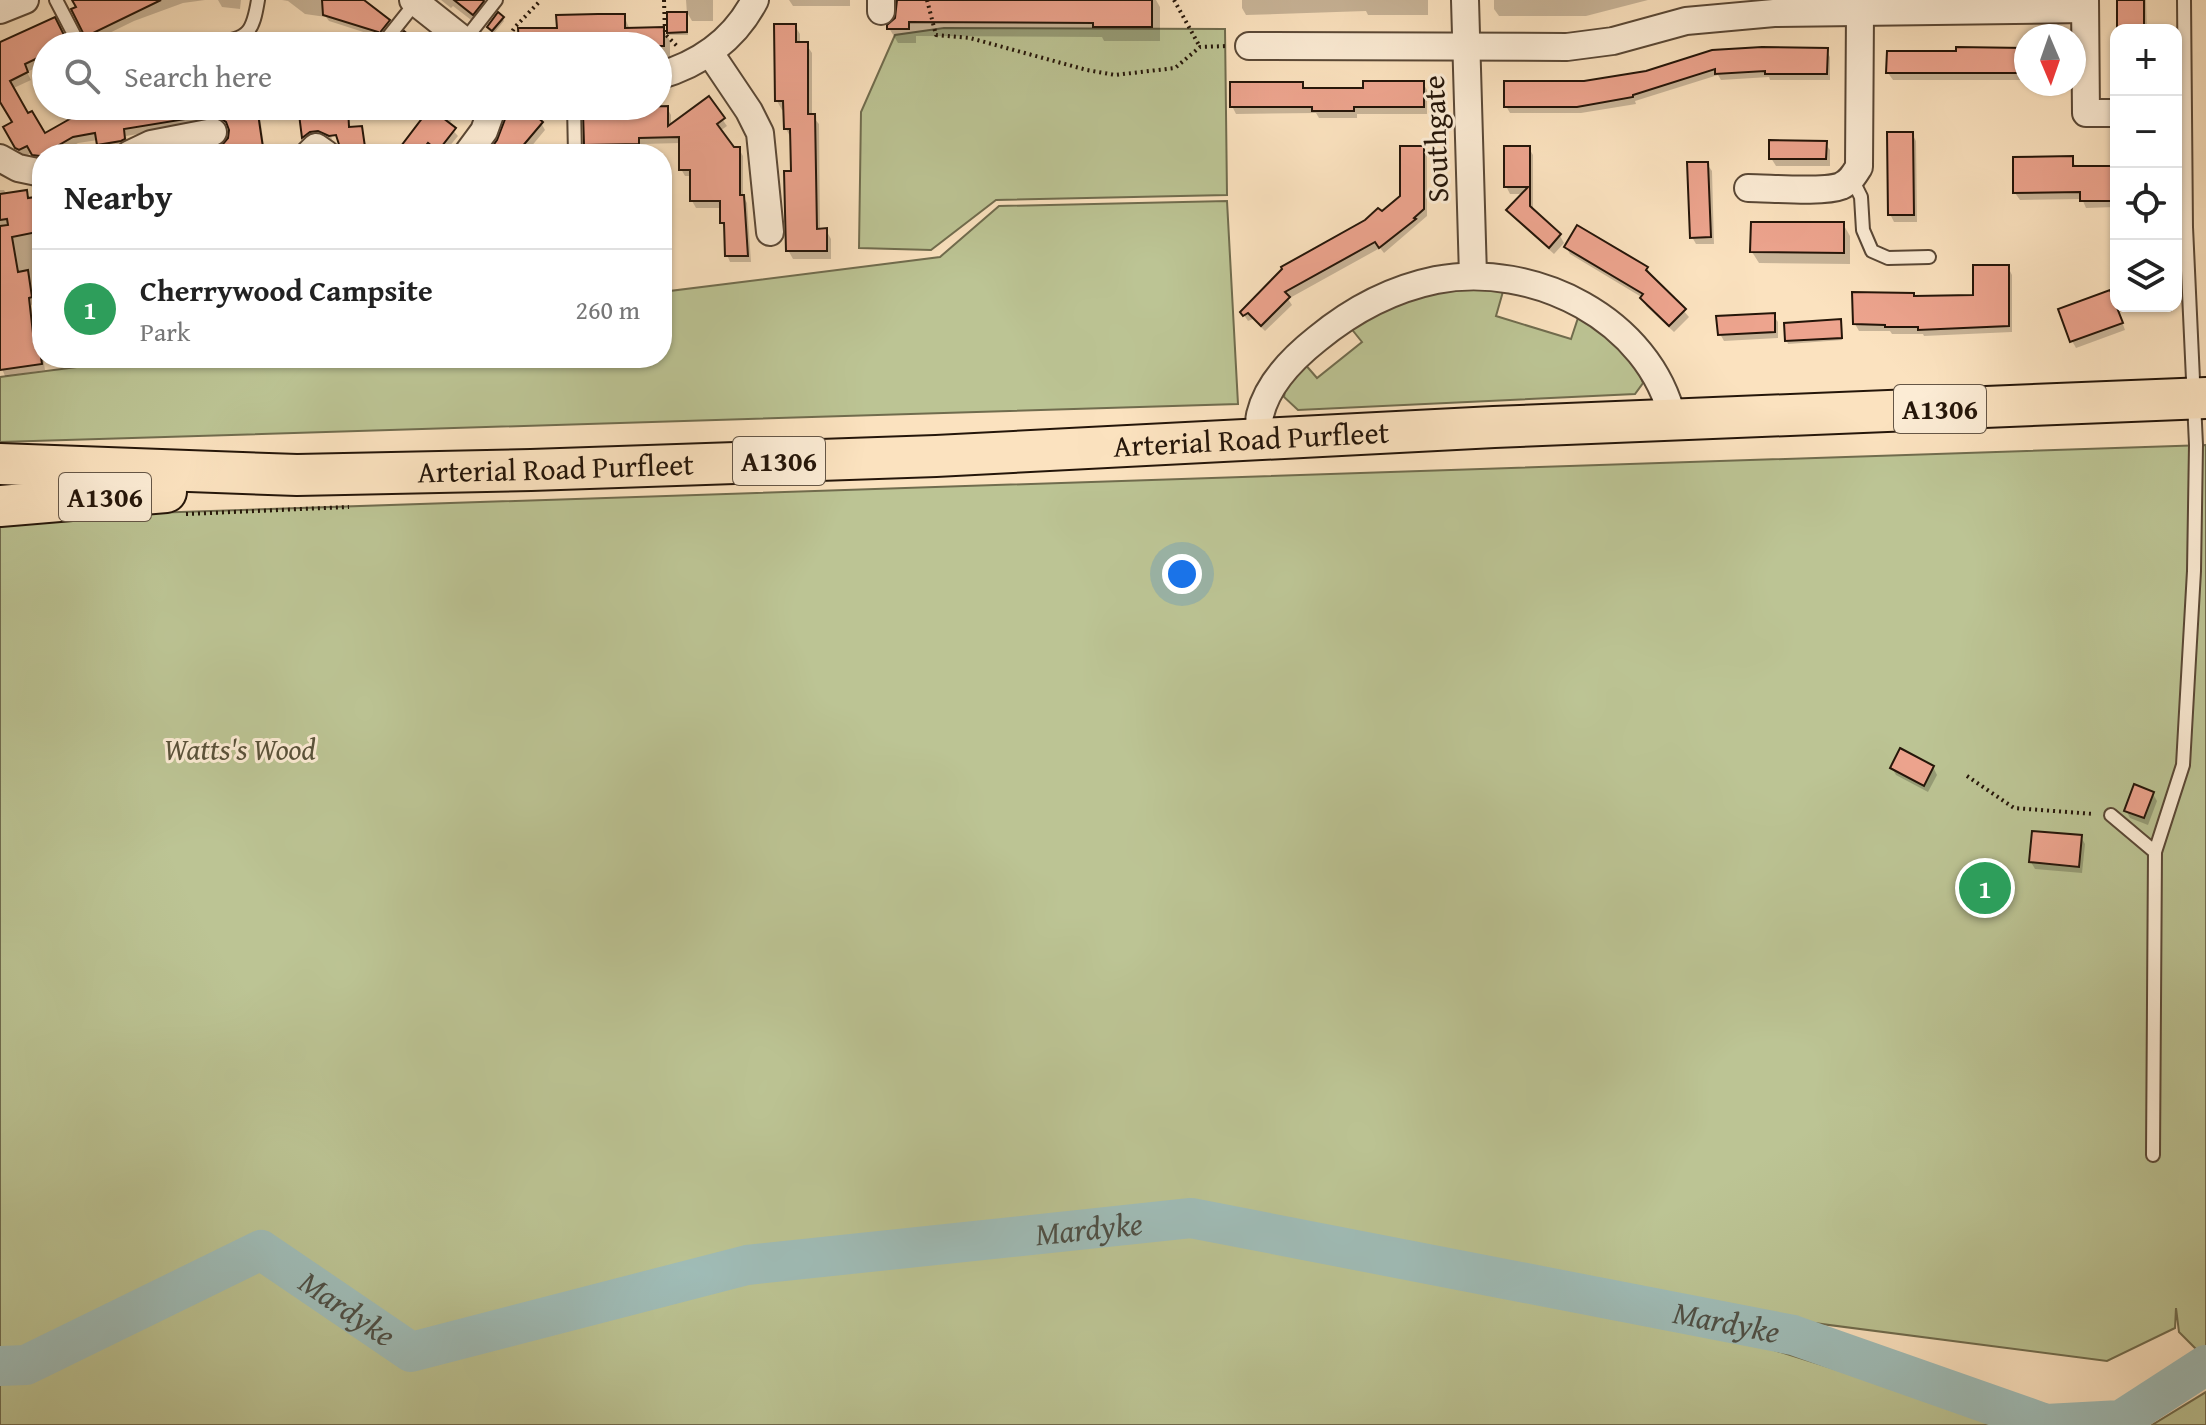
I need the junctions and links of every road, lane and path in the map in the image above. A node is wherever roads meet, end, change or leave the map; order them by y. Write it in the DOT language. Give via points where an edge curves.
graph roads {
  1 [pos="25,0"];
  2 [pos="56,0"];
  3 [pos="258,0"];
  4 [pos="496,0"];
  5 [pos="664,0"];
  6 [pos="755,0"];
  7 [pos="927,0"];
  8 [pos="1174,0"];
  9 [pos="1465,0"];
  10 [pos="2184,0"];
  11 [pos="415,1"];
  12 [pos="540,1"];
  13 [pos="2085,5"];
  14 [pos="0,10"];
  15 [pos="1860,12"];
  16 [pos="73,32"];
  17 [pos="246,32"];
  18 [pos="392,32"];
  19 [pos="454,32"];
  20 [pos="475,32"];
  21 [pos="512,32"];
  22 [pos="665,32"];
  23 [pos="672,38"];
  24 [pos="1249,46"];
  25 [pos="1465,46"];
  26 [pos="1200,47"];
  27 [pos="701,57"];
  28 [pos="672,70"];
  29 [pos="2110,113"];
  30 [pos="488,120"];
  31 [pos="574,120"];
  32 [pos="213,132"];
  33 [pos="151,144"];
  34 [pos="474,144"];
  35 [pos="575,144"];
  36 [pos="0,158"];
  37 [pos="32,171"];
  38 [pos="1852,179"];
  39 [pos="1748,188"];
  40 [pos="770,232"];
  41 [pos="1929,257"];
  42 [pos="1473,276"];
  43 [pos="2200,398"];
  44 [pos="1673,420"];
  45 [pos="1261,440"];
  46 [pos="0,464"];
  47 [pos="297,475"];
  48 [pos="209,489"];
  49 [pos="0,492"];
  50 [pos="0,506"];
  51 [pos="1967,776"];
  52 [pos="2111,815"];
  53 [pos="2155,852"];
  54 [pos="2153,1155"];
  1 -- 14 [label="street"];
  2 -- 16 [label="lane"];
  3 -- 17 [label="lane"];
  4 -- 20 [label="lane"];
  5 -- 22 [label="path"];
  6 -- 27 [label="street" via="744,22"];
  7 -- 26 [label="path" via="936,35 970,38 1115,75 1175,68"];
  8 -- 26 [label="path"];
  9 -- 25 [label="street, Southgate"];
  10 -- 43 [label="lane" via="2186,227"];
  11 -- 18 [label="lane"];
  11 -- 19 [label="street"];
  12 -- 21 [label="path"];
  13 -- 15 [label="street"];
  13 -- 29 [label="street" via="2086,113"];
  15 -- 25 [label="street" via="1686,21 1567,47"];
  15 -- 38 [label="street" via="1859,167"];
  23 -- 27 [label="path"];
  24 -- 25 [label="street"];
  24 -- 26 [label="path"];
  25 -- 42 [label="street, Southgate"];
  27 -- 28 [label="street"];
  27 -- 40 [label="street" via="749,111 760,133"];
  30 -- 34 [label="street"];
  31 -- 35 [label="lane"];
  32 -- 33 [label="street"];
  36 -- 37 [label="street"];
  38 -- 39 [label="street" via="1828,188"];
  38 -- 41 [label="lane" via="1872,251 1888,258"];
  42 -- 44 [label="street" via="1524,282 1601,315 1655,371"];
  42 -- 45 [label="street" via="1402,290 1334,325 1287,367 1269,394 1259,417"];
  43 -- 44 [label="main road, Arterial Road Purfleet / A1306"];
  43 -- 53 [label="lane" via="2183,765"];
  44 -- 45 [label="main road, Arterial Road Purfleet / A1306"];
  45 -- 47 [label="main road, Arterial Road Purfleet / A1306" via="905,457"];
  46 -- 47 [label="main road, Arterial Road Purfleet / A1306"];
  47 -- 48 [label="main road, Arterial Road Purfleet / A1306"];
  48 -- 49 [label="street"];
  48 -- 50 [label="main road, Arterial Road Purfleet / A1306"];
  51 -- 52 [label="path" via="2014,808"];
  52 -- 53 [label="lane"];
  53 -- 54 [label="lane"];
}
